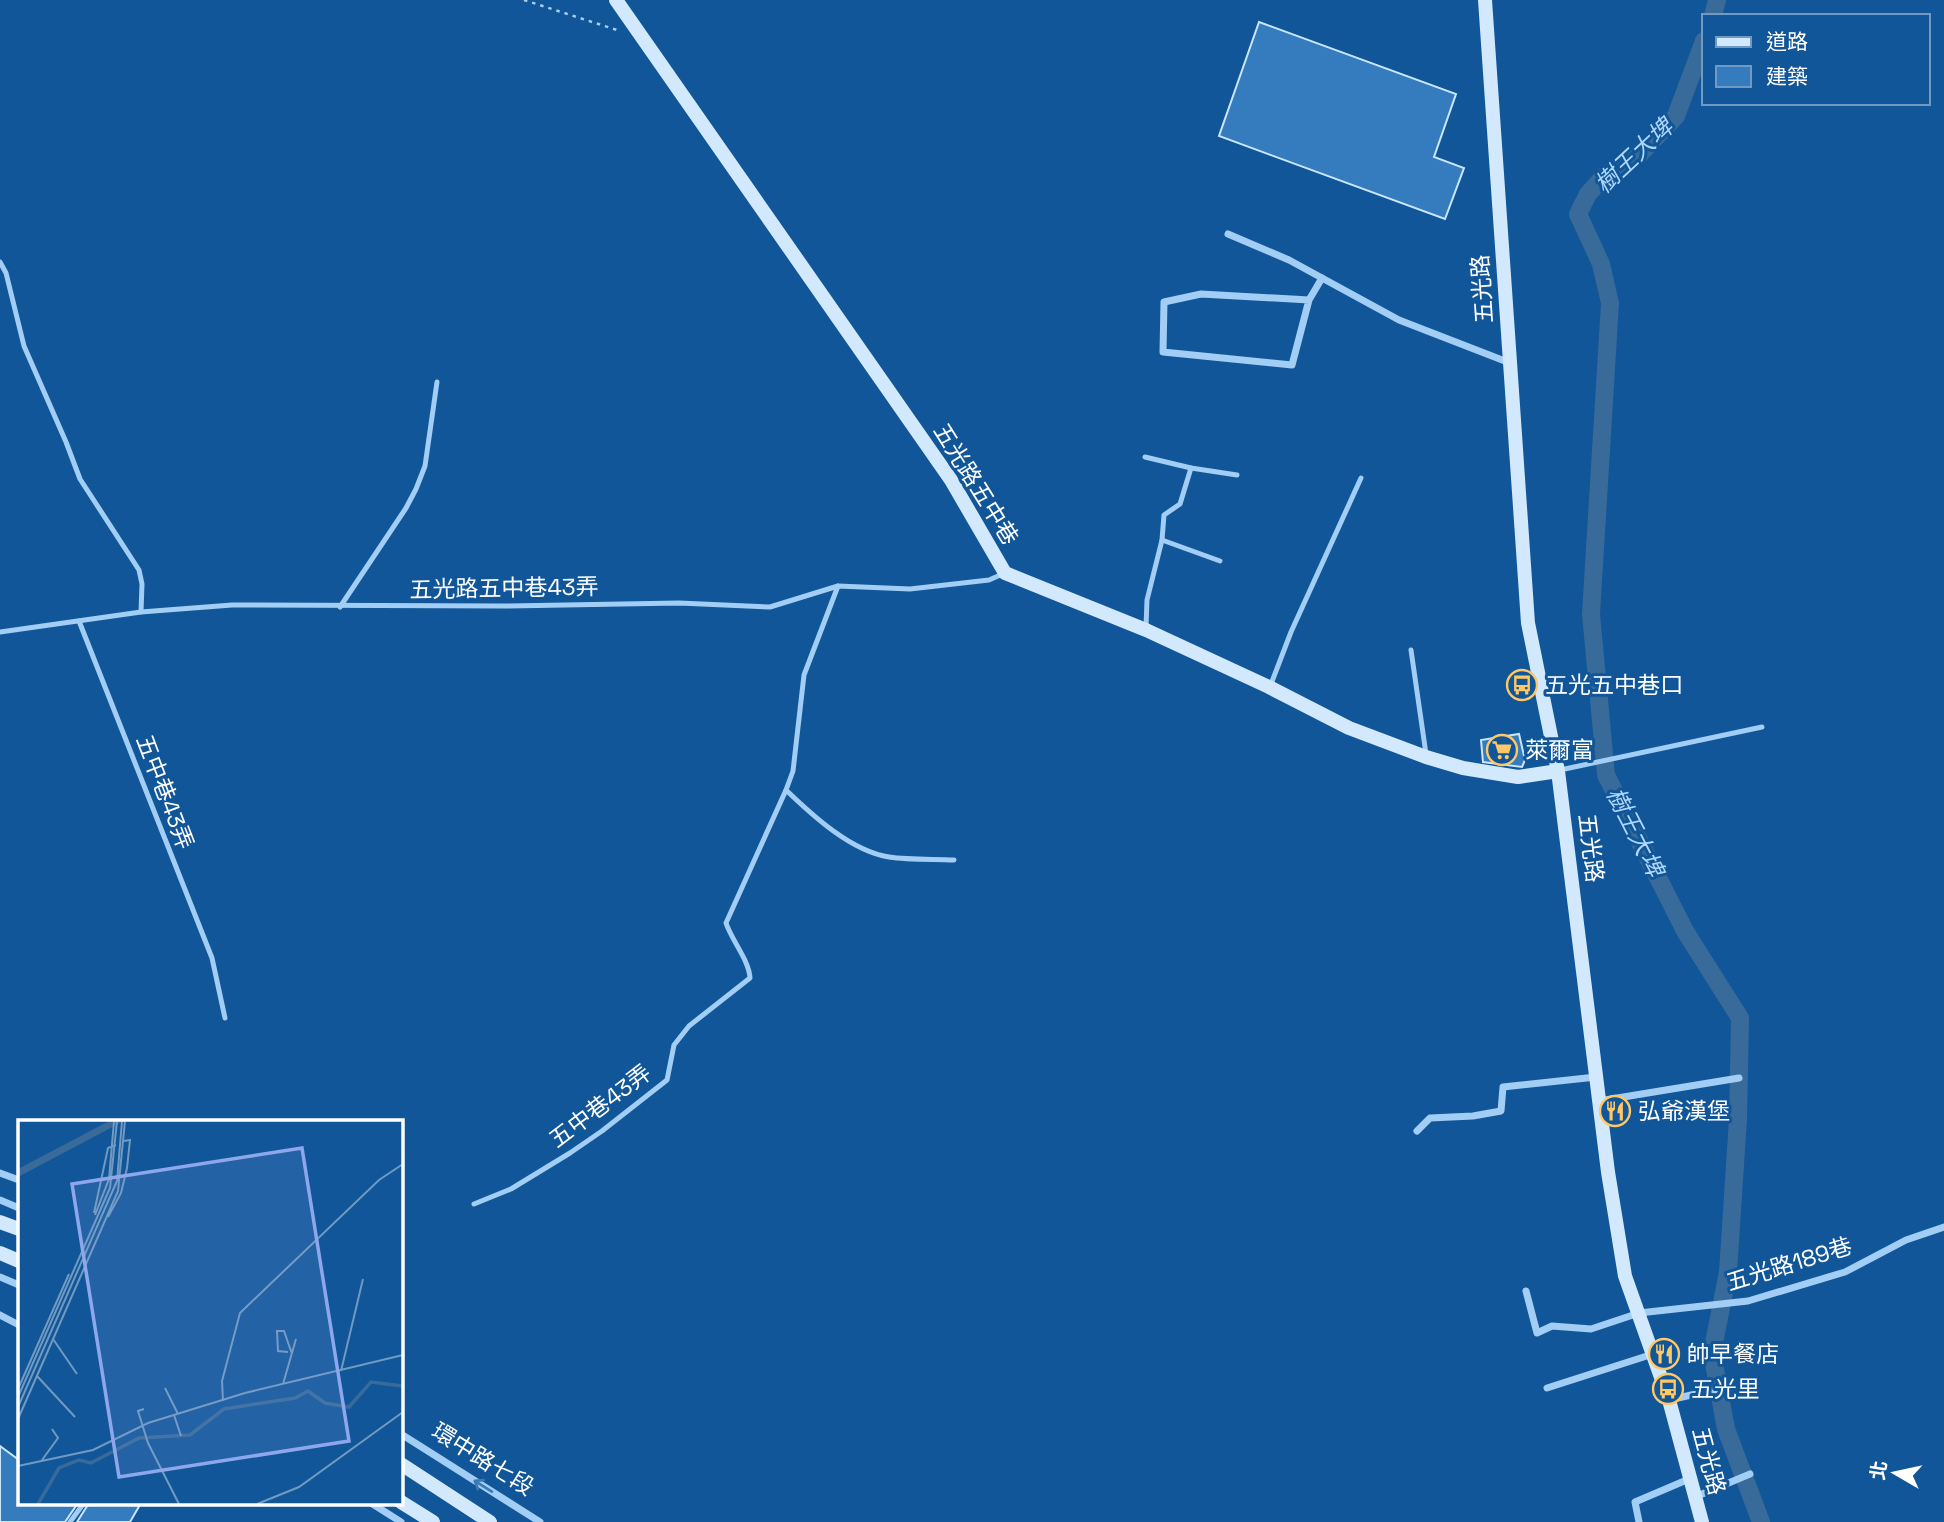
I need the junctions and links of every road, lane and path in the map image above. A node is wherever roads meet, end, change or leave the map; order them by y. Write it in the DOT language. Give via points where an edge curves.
graph roads {
  1 [pos="524,0"];
  2 [pos="616,0"];
  3 [pos="1485,0"];
  4 [pos="616,30"];
  5 [pos="1228,234"];
  6 [pos="0,262"];
  7 [pos="1322,278"];
  8 [pos="1310,300"];
  9 [pos="1510,363"];
  10 [pos="437,382"];
  11 [pos="1144,457"];
  12 [pos="1191,467"];
  13 [pos="1237,475"];
  14 [pos="1361,478"];
  15 [pos="1162,540"];
  16 [pos="1220,561"];
  17 [pos="1005,573"];
  18 [pos="838,586"];
  19 [pos="340,607"];
  20 [pos="141,611"];
  21 [pos="79,621"];
  22 [pos="1146,630"];
  23 [pos="0,632"];
  24 [pos="1411,650"];
  25 [pos="1269,687"];
  26 [pos="1762,727"];
  27 [pos="1426,757"];
  28 [pos="1558,771"];
  29 [pos="786,790"];
  30 [pos="954,860"];
  31 [pos="225,1018"];
  32 [pos="1596,1077"];
  33 [pos="1739,1077"];
  34 [pos="1599,1101"];
  35 [pos="1417,1131"];
  36 [pos="0,1173"];
  37 [pos="18,1181"];
  38 [pos="0,1200"];
  39 [pos="474,1204"];
  40 [pos="18,1208"];
  41 [pos="0,1222"];
  42 [pos="1944,1227"];
  43 [pos="18,1229"];
  44 [pos="0,1253"];
  45 [pos="18,1261"];
  46 [pos="0,1278"];
  47 [pos="18,1285"];
  48 [pos="1526,1291"];
  49 [pos="1639,1313"];
  50 [pos="0,1315"];
  51 [pos="18,1324"];
  52 [pos="1654,1354"];
  53 [pos="1727,1387"];
  54 [pos="1547,1388"];
  55 [pos="1670,1401"];
  56 [pos="402,1435"];
  57 [pos="402,1465"];
  58 [pos="1750,1474"];
  59 [pos="1689,1479"];
  60 [pos="1694,1497"];
  61 [pos="402,1503"];
  62 [pos="83,1504"];
  63 [pos="373,1504"];
  64 [pos="70,1522"];
  65 [pos="401,1522"];
  66 [pos="433,1522"];
  67 [pos="489,1522"];
  68 [pos="540,1522"];
  69 [pos="1639,1522"];
  70 [pos="1702,1522"];
  1 -- 4 [label="path"];
  2 -- 17 [label="street, 五光路五中巷" via="951,480"];
  3 -- 9 [label="street, 五光路"];
  5 -- 7 [label="street"];
  6 -- 20 [label="lane" via="24,346 80,480 139,570"];
  7 -- 8 [label="street"];
  7 -- 9 [label="street" via="1399,320"];
  8 -- 8 [label="street" via="1201,294 1164,302 1163,352 1292,365"];
  9 -- 28 [label="street, 五光路" via="1528,624"];
  10 -- 19 [label="lane" via="425,466 416,489"];
  11 -- 12 [label="lane"];
  12 -- 13 [label="lane"];
  12 -- 15 [label="lane" via="1180,504 1164,515"];
  14 -- 25 [label="lane"];
  15 -- 16 [label="lane"];
  15 -- 22 [label="lane" via="1147,600"];
  17 -- 18 [label="lane, 五光路五中巷43弄" via="989,580 910,589"];
  17 -- 22 [label="street, 五光路五中巷"];
  18 -- 19 [label="lane, 五光路五中巷43弄" via="770,607 680,603"];
  18 -- 29 [label="lane, 五中巷43弄" via="804,675 793,771"];
  19 -- 20 [label="lane, 五光路五中巷43弄" via="232,605"];
  20 -- 21 [label="lane, 五光路五中巷43弄"];
  21 -- 23 [label="lane, 五光路五中巷43弄"];
  21 -- 31 [label="lane, 五中巷43弄" via="212,958"];
  22 -- 25 [label="street, 五光路五中巷"];
  24 -- 27 [label="lane"];
  25 -- 27 [label="street, 五光路五中巷" via="1349,728"];
  26 -- 28 [label="lane"];
  27 -- 28 [label="street, 五光路五中巷" via="1518,777"];
  28 -- 32 [label="street, 五光路"];
  29 -- 30 [label="lane" via="810,813 866,850 888,857"];
  29 -- 39 [label="lane, 五中巷43弄" via="726,923 750,978 689,1026 674,1045 667,1080 570,1153 511,1189"];
  32 -- 34 [label="street, 五光路"];
  32 -- 35 [label="street" via="1503,1087 1502,1111 1430,1118"];
  33 -- 34 [label="street"];
  34 -- 49 [label="street, 五光路" via="1625,1276"];
  36 -- 37 [label="street"];
  38 -- 40 [label="street"];
  41 -- 43 [label="street"];
  42 -- 49 [label="street, 五光路189巷" via="1906,1240 1845,1272 1748,1301"];
  44 -- 45 [label="street"];
  46 -- 47 [label="street"];
  48 -- 49 [label="street, 五光路189巷" via="1537,1333 1552,1326 1591,1329"];
  49 -- 52 [label="street, 五光路"];
  50 -- 51 [label="street"];
  52 -- 54 [label="street"];
  52 -- 55 [label="street, 五光路"];
  53 -- 55 [label="street"];
  55 -- 59 [label="street, 五光路"];
  68 -- 56 [label="street, 環中路七段, one-way"];
  57 -- 67 [label="street"];
  58 -- 60 [label="street"];
  59 -- 60 [label="street, 五光路"];
  59 -- 69 [label="street" via="1635,1502"];
  60 -- 70 [label="street, 五光路"];
  61 -- 66 [label="street"];
  62 -- 64 [label="lane"];
  63 -- 65 [label="street"];
}
